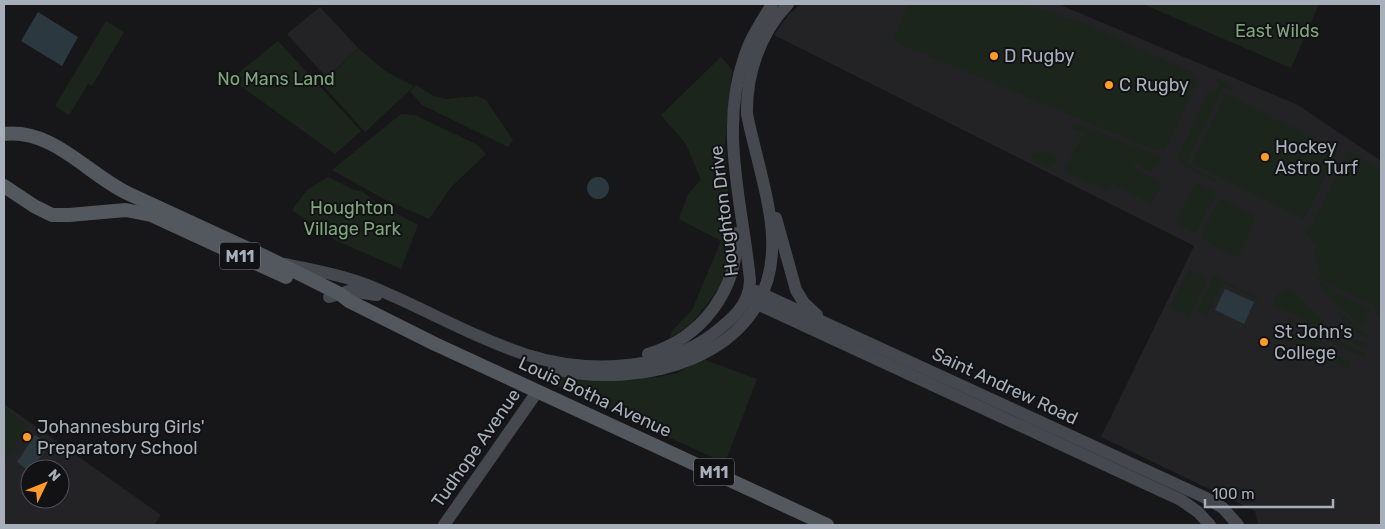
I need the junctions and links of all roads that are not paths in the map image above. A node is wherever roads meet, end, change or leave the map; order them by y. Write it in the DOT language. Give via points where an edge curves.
graph roads {
  1 [pos="772,4"];
  2 [pos="780,4"];
  3 [pos="788,4"];
  4 [pos="763,41"];
  5 [pos="749,127"];
  6 [pos="4,134"];
  7 [pos="733,145"];
  8 [pos="755,150"];
  9 [pos="735,172"];
  10 [pos="4,186"];
  11 [pos="274,261"];
  12 [pos="333,295"];
  13 [pos="754,296"];
  14 [pos="838,328"];
  15 [pos="607,365"];
  16 [pos="538,392"];
  17 [pos="444,525"];
  18 [pos="827,525"];
  19 [pos="1210,525"];
  20 [pos="1238,525"];
  1 -- 7 [label="main road, Houghton Drive" via="747,48 740,69 732,121"];
  2 -- 4 [label="main road"];
  3 -- 4 [label="main road, Houghton Drive"];
  4 -- 5 [label="main road, Houghton Drive" via="749,82"];
  5 -- 7 [label="main road" via="739,134"];
  5 -- 8 [label="main road, Houghton Drive"];
  6 -- 11 [label="main road, M11" via="21,133 49,142 127,193"];
  7 -- 9 [label="main road, Houghton Drive"];
  8 -- 13 [label="main road, Houghton Drive" via="772,237 770,269"];
  8 -- 14 [label="main road" via="796,290 812,310"];
  9 -- 13 [label="main road, Houghton Drive"];
  9 -- 15 [label="main road" via="736,254 731,278 722,297 698,326 675,343"];
  10 -- 12 [label="main road, M11" via="52,215 126,210 151,215"];
  11 -- 12 [label="main road, M11"];
  11 -- 15 [label="main road, Houghton Drive" via="362,282 528,355 572,364"];
  12 -- 13 [label="main road, Houghton Drive" via="361,291 386,298 526,361 560,371 596,375 638,374 692,360 730,336"];
  12 -- 16 [label="main road, Louis Botha Avenue / M11" via="341,302 348,302"];
  13 -- 14 [label="main road, Saint Andrew Road"];
  13 -- 15 [label="main road, Houghton Drive" via="720,328 692,347 650,361"];
  13 -- 19 [label="main road, Saint Andrew Road" via="1181,500"];
  14 -- 20 [label="main road, Saint Andrew Road" via="1206,498 1223,508"];
  16 -- 17 [label="main road, Tudhope Avenue"];
  16 -- 18 [label="main road, Louis Botha Avenue / M11"];
}
